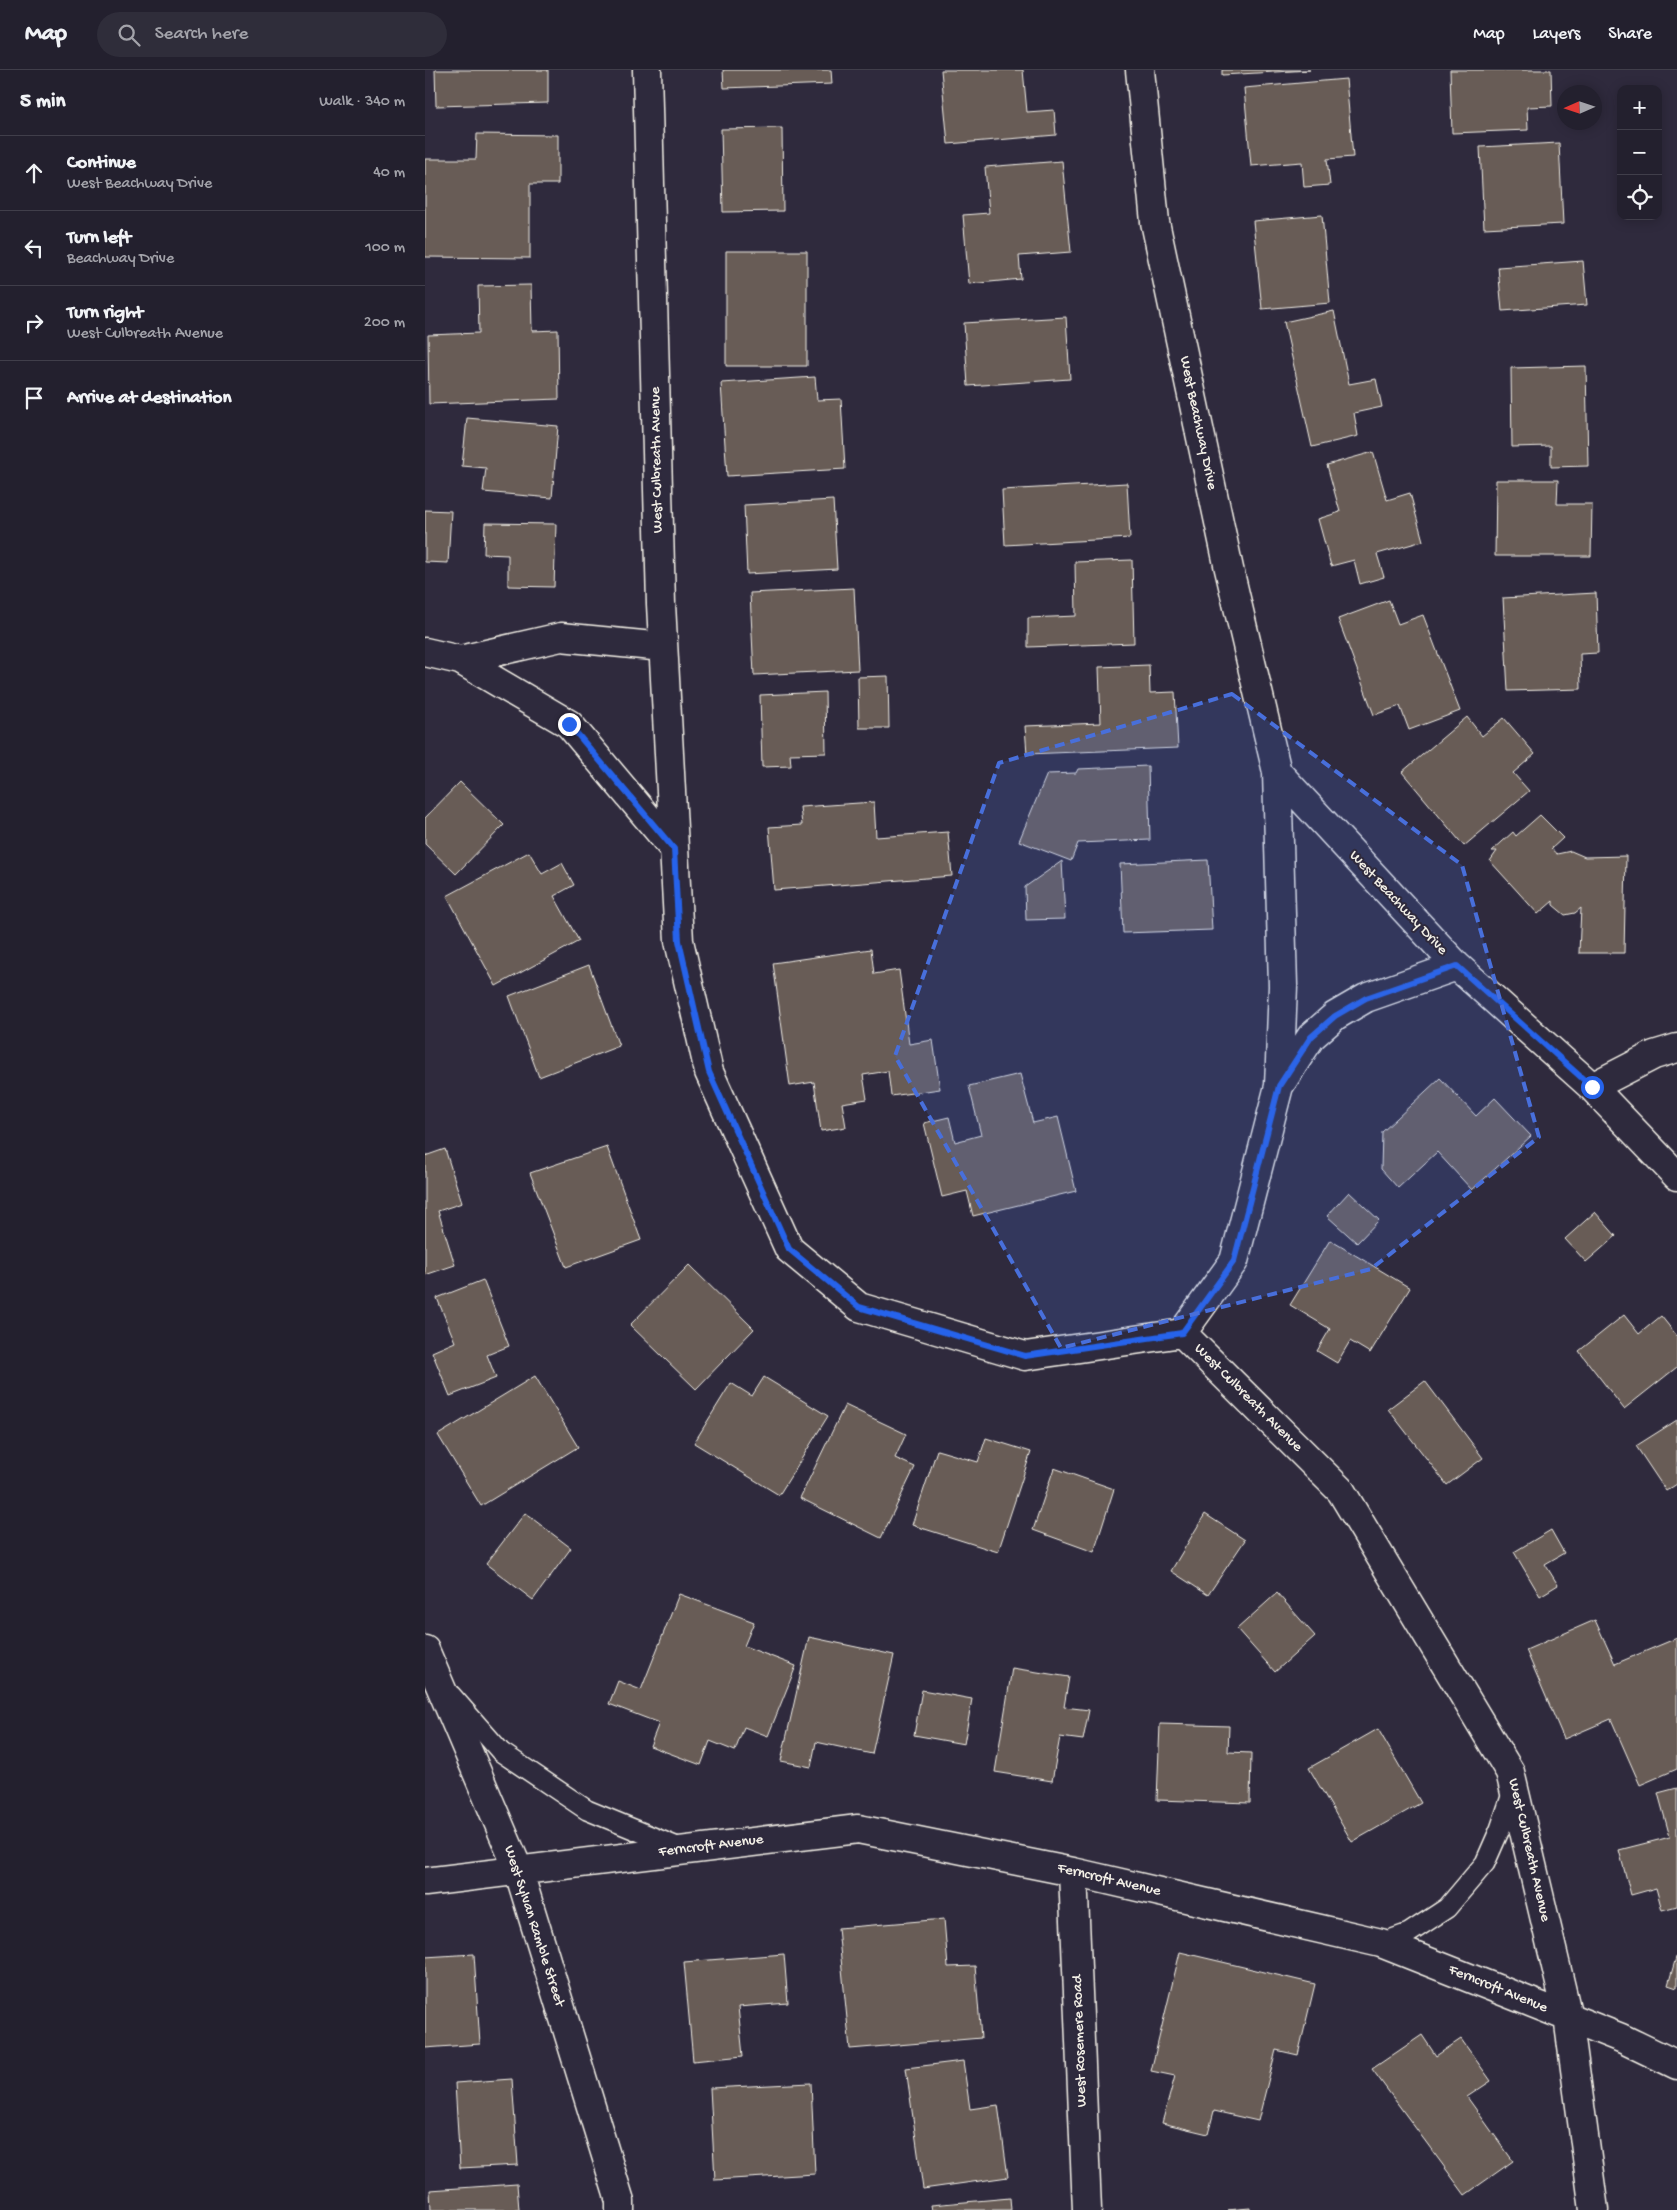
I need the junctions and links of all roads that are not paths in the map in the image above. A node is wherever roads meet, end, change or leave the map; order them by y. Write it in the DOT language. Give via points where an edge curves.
graph roads {
  1 [pos="647,70"];
  2 [pos="1140,70"];
  3 [pos="663,647"];
  4 [pos="425,652"];
  5 [pos="460,660"];
  6 [pos="1277,772"];
  7 [pos="674,849"];
  8 [pos="1457,966"];
  9 [pos="1677,1048"];
  10 [pos="1279,1086"];
  11 [pos="1592,1087"];
  12 [pos="1677,1176"];
  13 [pos="1182,1333"];
  14 [pos="425,1650"];
  15 [pos="437,1680"];
  16 [pos="1513,1786"];
  17 [pos="683,1850"];
  18 [pos="518,1869"];
  19 [pos="1073,1872"];
  20 [pos="425,1882"];
  21 [pos="1381,1943"];
  22 [pos="1569,2017"];
  23 [pos="1677,2065"];
  24 [pos="620,2210"];
  25 [pos="1087,2210"];
  26 [pos="1594,2210"];
  1 -- 3 [label="street, West Culbreath Avenue"];
  2 -- 6 [label="street, West Beachway Drive" via="1155,222 1229,569"];
  3 -- 5 [label="street" via="561,637"];
  3 -- 7 [label="street, West Culbreath Avenue"];
  4 -- 5 [label="street"];
  5 -- 7 [label="street" via="569,724"];
  6 -- 8 [label="street, West Beachway Drive"];
  6 -- 10 [label="street, West Beachway Drive" via="1283,986"];
  7 -- 13 [label="street, West Culbreath Avenue" via="679,941 709,1072 789,1249 859,1307 1025,1356"];
  8 -- 10 [label="street" via="1366,998 1335,1016 1311,1037"];
  8 -- 11 [label="street, West Beachway Drive"];
  9 -- 11 [label="street" via="1654,1055"];
  10 -- 13 [label="street" via="1234,1261"];
  11 -- 12 [label="street, West Beachway Drive"];
  13 -- 16 [label="street, West Culbreath Avenue" via="1341,1490 1510,1772"];
  14 -- 15 [label="street, West Sylvan Ramble Street"];
  15 -- 17 [label="lane" via="501,1752 587,1810"];
  15 -- 18 [label="street, West Sylvan Ramble Street"];
  16 -- 21 [label="lane" via="1512,1798 1485,1863 1447,1908 1409,1933"];
  16 -- 22 [label="street, West Culbreath Avenue"];
  17 -- 18 [label="street, Ferncroft Avenue"];
  17 -- 19 [label="street, Ferncroft Avenue" via="858,1830"];
  18 -- 20 [label="street, Ferncroft Avenue"];
  18 -- 24 [label="street, West Sylvan Ramble Street" via="620,2200"];
  19 -- 21 [label="street, Ferncroft Avenue"];
  19 -- 25 [label="street, West Rosemere Road"];
  21 -- 22 [label="street, Ferncroft Avenue"];
  22 -- 23 [label="street, Ferncroft Avenue"];
  22 -- 26 [label="street, West Culbreath Avenue"];
}
